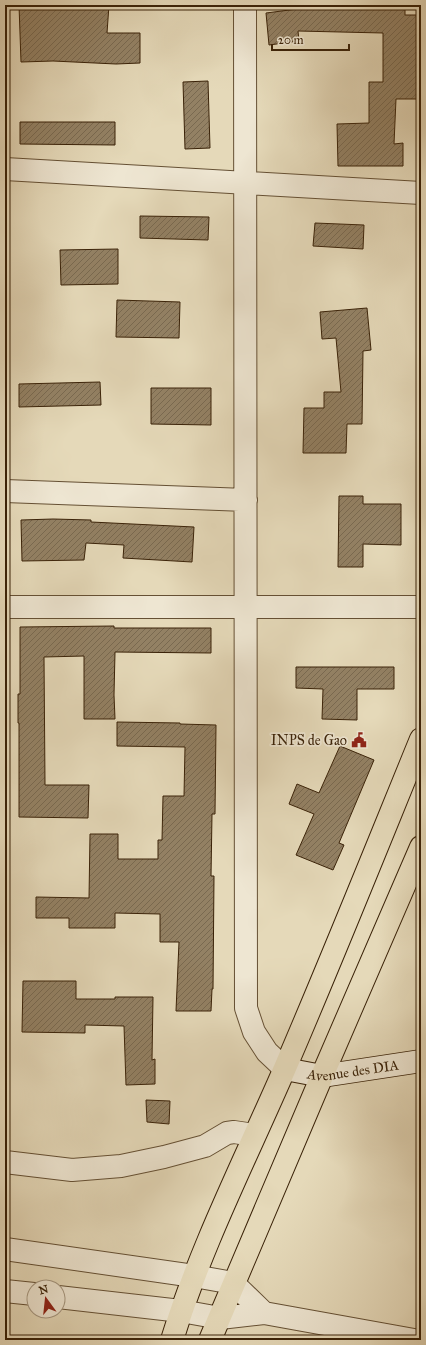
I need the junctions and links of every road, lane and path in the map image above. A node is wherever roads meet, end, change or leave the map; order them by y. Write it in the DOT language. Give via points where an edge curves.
graph roads {
  1 [pos="245,5"];
  2 [pos="5,169"];
  3 [pos="246,182"];
  4 [pos="421,194"];
  5 [pos="5,491"];
  6 [pos="246,500"];
  7 [pos="246,606"];
  8 [pos="5,607"];
  9 [pos="421,607"];
  10 [pos="421,739"];
  11 [pos="421,847"];
  12 [pos="421,1061"];
  13 [pos="285,1069"];
  14 [pos="322,1076"];
  15 [pos="254,1135"];
  16 [pos="5,1162"];
  17 [pos="5,1249"];
  18 [pos="194,1276"];
  19 [pos="233,1283"];
  20 [pos="5,1290"];
  21 [pos="26,1293"];
  22 [pos="66,1298"];
  23 [pos="181,1312"];
  24 [pos="264,1313"];
  25 [pos="220,1318"];
  26 [pos="172,1340"];
  27 [pos="210,1340"];
  28 [pos="414,1340"];
  1 -- 3 [label="street"];
  2 -- 3 [label="street"];
  3 -- 4 [label="street"];
  3 -- 6 [label="street"];
  5 -- 6 [label="street"];
  6 -- 7 [label="street"];
  7 -- 8 [label="street"];
  7 -- 9 [label="street"];
  7 -- 13 [label="street" via="246,1008 254,1032 267,1052"];
  10 -- 13 [label="main road"];
  11 -- 14 [label="main road"];
  12 -- 14 [label="street, Avenue des DIA"];
  13 -- 14 [label="street, Avenue des DIA"];
  13 -- 15 [label="main road"];
  14 -- 19 [label="main road"];
  15 -- 16 [label="street" via="227,1133 205,1146 121,1166 72,1170"];
  15 -- 18 [label="main road"];
  17 -- 18 [label="street"];
  18 -- 19 [label="street"];
  18 -- 23 [label="main road"];
  19 -- 24 [label="street"];
  19 -- 25 [label="main road"];
  20 -- 21 [label="street"];
  22 -- 23 [label="street"];
  23 -- 25 [label="street"];
  23 -- 26 [label="main road"];
  24 -- 25 [label="street"];
  24 -- 28 [label="street"];
  25 -- 27 [label="main road"];
}
